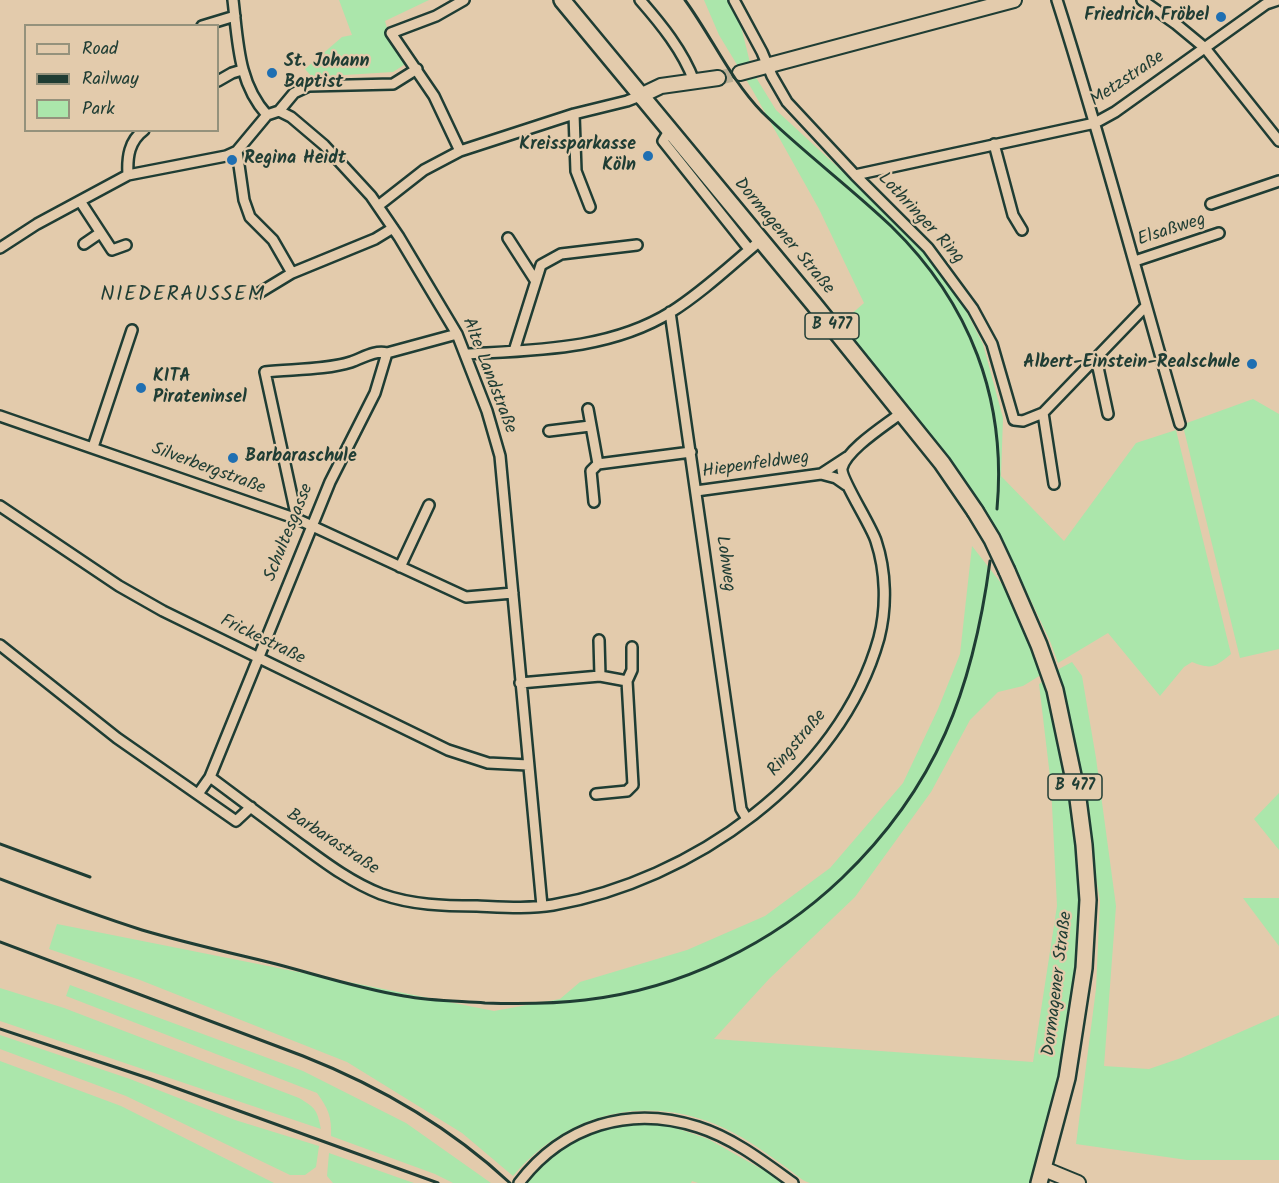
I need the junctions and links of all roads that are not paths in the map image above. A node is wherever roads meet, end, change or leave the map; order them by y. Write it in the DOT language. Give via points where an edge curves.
graph roads {
  1 [pos="233,0"];
  2 [pos="464,0"];
  3 [pos="562,0"];
  4 [pos="640,0"];
  5 [pos="734,0"];
  6 [pos="1014,0"];
  7 [pos="1057,0"];
  8 [pos="1142,0"];
  9 [pos="1278,0"];
  10 [pos="997,3"];
  11 [pos="235,16"];
  12 [pos="209,24"];
  13 [pos="1205,48"];
  14 [pos="769,67"];
  15 [pos="417,69"];
  16 [pos="242,70"];
  17 [pos="740,73"];
  18 [pos="718,78"];
  19 [pos="219,80"];
  20 [pos="694,81"];
  21 [pos="640,96"];
  22 [pos="279,111"];
  23 [pos="574,114"];
  24 [pos="267,115"];
  25 [pos="1095,123"];
  26 [pos="142,132"];
  27 [pos="1279,141"];
  28 [pos="994,144"];
  29 [pos="237,150"];
  30 [pos="460,151"];
  31 [pos="128,175"];
  32 [pos="855,175"];
  33 [pos="1279,181"];
  34 [pos="80,201"];
  35 [pos="1211,204"];
  36 [pos="378,206"];
  37 [pos="590,207"];
  38 [pos="393,228"];
  39 [pos="1022,230"];
  40 [pos="100,233"];
  41 [pos="1220,233"];
  42 [pos="508,238"];
  43 [pos="588,241"];
  44 [pos="84,244"];
  45 [pos="126,244"];
  46 [pos="637,245"];
  47 [pos="755,245"];
  48 [pos="0,248"];
  49 [pos="590,251"];
  50 [pos="1135,261"];
  51 [pos="292,273"];
  52 [pos="535,280"];
  53 [pos="259,293"];
  54 [pos="1146,306"];
  55 [pos="670,312"];
  56 [pos="132,330"];
  57 [pos="457,334"];
  58 [pos="514,351"];
  59 [pos="387,353"];
  60 [pos="466,354"];
  61 [pos="1096,358"];
  62 [pos="588,409"];
  63 [pos="901,412"];
  64 [pos="1043,413"];
  65 [pos="1108,414"];
  66 [pos="0,416"];
  67 [pos="1180,424"];
  68 [pos="590,426"];
  69 [pos="549,431"];
  70 [pos="93,447"];
  71 [pos="691,452"];
  72 [pos="848,456"];
  73 [pos="598,464"];
  74 [pos="821,474"];
  75 [pos="1054,484"];
  76 [pos="848,486"];
  77 [pos="696,490"];
  78 [pos="594,502"];
  79 [pos="429,505"];
  80 [pos="0,506"];
  81 [pos="297,519"];
  82 [pos="312,525"];
  83 [pos="400,567"];
  84 [pos="513,593"];
  85 [pos="599,640"];
  86 [pos="0,645"];
  87 [pos="632,647"];
  88 [pos="257,657"];
  89 [pos="600,676"];
  90 [pos="627,681"];
  91 [pos="520,683"];
  92 [pos="528,765"];
  93 [pos="210,777"];
  94 [pos="198,794"];
  95 [pos="596,794"];
  96 [pos="251,807"];
  97 [pos="747,819"];
  98 [pos="542,906"];
  99 [pos="1041,1176"];
  100 [pos="519,1183"];
  101 [pos="793,1183"];
  102 [pos="1078,1183"];
  1 -- 11 [label="street"];
  2 -- 15 [label="street" via="447,12 391,33"];
  3 -- 21 [label="main road, Dormagener Straße / B 477"];
  4 -- 20 [label="street" via="689,67"];
  5 -- 14 [label="street, Lothringer Ring"];
  6 -- 10 [label="main road"];
  7 -- 25 [label="street"];
  8 -- 13 [label="street"];
  9 -- 13 [label="street, Metzstraße" via="1266,4"];
  10 -- 14 [label="main road"];
  11 -- 12 [label="street"];
  11 -- 16 [label="street"];
  13 -- 25 [label="street, Metzstraße"];
  13 -- 27 [label="street"];
  14 -- 17 [label="main road"];
  14 -- 32 [label="street, Lothringer Ring" via="787,102"];
  15 -- 22 [label="street" via="393,84 309,86 294,93"];
  15 -- 30 [label="street"];
  16 -- 19 [label="street"];
  16 -- 24 [label="street" via="255,102"];
  18 -- 20 [label="main road"];
  20 -- 21 [label="main road" via="661,86"];
  21 -- 23 [label="street"];
  21 -- 47 [label="main road, Dormagener Straße / B 477"];
  22 -- 24 [label="street"];
  22 -- 36 [label="street, Alte Landstraße" via="324,145"];
  23 -- 30 [label="street"];
  23 -- 37 [label="street" via="576,171"];
  24 -- 29 [label="street"];
  25 -- 28 [label="street, Metzstraße"];
  25 -- 50 [label="street"];
  26 -- 31 [label="street" via="128,153"];
  28 -- 32 [label="street, Metzstraße"];
  28 -- 39 [label="street" via="1013,215"];
  29 -- 31 [label="street" via="226,156"];
  29 -- 51 [label="street" via="250,217 273,240"];
  30 -- 36 [label="street" via="422,172"];
  31 -- 34 [label="street"];
  32 -- 64 [label="street, Lothringer Ring" via="928,248 973,309 992,344 1014,420 1023,421"];
  33 -- 35 [label="street"];
  34 -- 40 [label="street"];
  34 -- 48 [label="street"];
  36 -- 38 [label="street, Alte Landstraße"];
  38 -- 51 [label="street"];
  38 -- 57 [label="street, Alte Landstraße"];
  40 -- 44 [label="street"];
  40 -- 45 [label="street" via="112,250"];
  41 -- 50 [label="street, Elsaßweg"];
  42 -- 52 [label="street"];
  43 -- 49 [label="street"];
  46 -- 49 [label="street"];
  47 -- 55 [label="street"];
  47 -- 63 [label="main road, Dormagener Straße / B 477"];
  49 -- 52 [label="street" via="561,254 541,265"];
  50 -- 54 [label="street"];
  51 -- 53 [label="street"];
  52 -- 58 [label="street"];
  54 -- 61 [label="street"];
  54 -- 67 [label="street"];
  55 -- 58 [label="street" via="627,332 573,347"];
  55 -- 71 [label="street, Lohweg"];
  56 -- 70 [label="street"];
  57 -- 59 [label="street"];
  57 -- 60 [label="street, Alte Landstraße"];
  58 -- 60 [label="street"];
  59 -- 81 [label="street" via="381,351 339,365 265,372"];
  59 -- 82 [label="street, Schultesgasse" via="375,393 336,467"];
  60 -- 84 [label="street, Alte Landstraße" via="500,456"];
  61 -- 64 [label="street"];
  61 -- 65 [label="street"];
  62 -- 68 [label="street"];
  63 -- 72 [label="street"];
  63 -- 99 [label="main road, Dormagener Straße / B 477, bridge" via="975,511 1007,571 1055,690 1078,799 1088,900 1084,968 1067,1078"];
  64 -- 75 [label="street"];
  66 -- 70 [label="street, Silverbergstraße"];
  68 -- 69 [label="street"];
  68 -- 73 [label="street"];
  70 -- 81 [label="street, Silverbergstraße"];
  71 -- 73 [label="street"];
  71 -- 77 [label="street, Lohweg"];
  72 -- 74 [label="street"];
  72 -- 76 [label="street, Ringstraße" via="842,469"];
  73 -- 78 [label="street" via="591,471"];
  74 -- 76 [label="street"];
  74 -- 77 [label="street, Hiepenfeldweg"];
  76 -- 97 [label="street, Ringstraße" via="870,525 879,552 884,608 878,641 861,683 822,746 786,787"];
  77 -- 97 [label="street, Lohweg" via="741,809"];
  79 -- 83 [label="street"];
  80 -- 88 [label="street, Frickestraße" via="119,586"];
  81 -- 82 [label="street, Silverbergstraße"];
  82 -- 83 [label="street, Silverbergstraße"];
  82 -- 88 [label="street, Schultesgasse"];
  83 -- 84 [label="street, Silverbergstraße" via="466,597"];
  84 -- 91 [label="street, Alte Landstraße"];
  85 -- 89 [label="street"];
  86 -- 94 [label="street" via="91,718"];
  87 -- 90 [label="street" via="632,670"];
  88 -- 92 [label="street, Frickestraße" via="447,750 488,763"];
  88 -- 93 [label="street, Schultesgasse"];
  89 -- 90 [label="street"];
  89 -- 91 [label="street"];
  90 -- 95 [label="street" via="633,785 627,791"];
  91 -- 92 [label="street, Alte Landstraße"];
  92 -- 98 [label="street, Alte Landstraße"];
  93 -- 94 [label="street, Schultesgasse"];
  93 -- 96 [label="street, Barbarastraße"];
  94 -- 96 [label="street" via="236,821"];
  96 -- 98 [label="street, Barbarastraße" via="329,865 381,894 421,904"];
  97 -- 98 [label="street, Ringstraße" via="702,850 637,881"];
  99 -- 102 [label="main road"];
  100 -- 101 [label="street" via="552,1149 585,1130 624,1118 646,1117 715,1134"];
}
